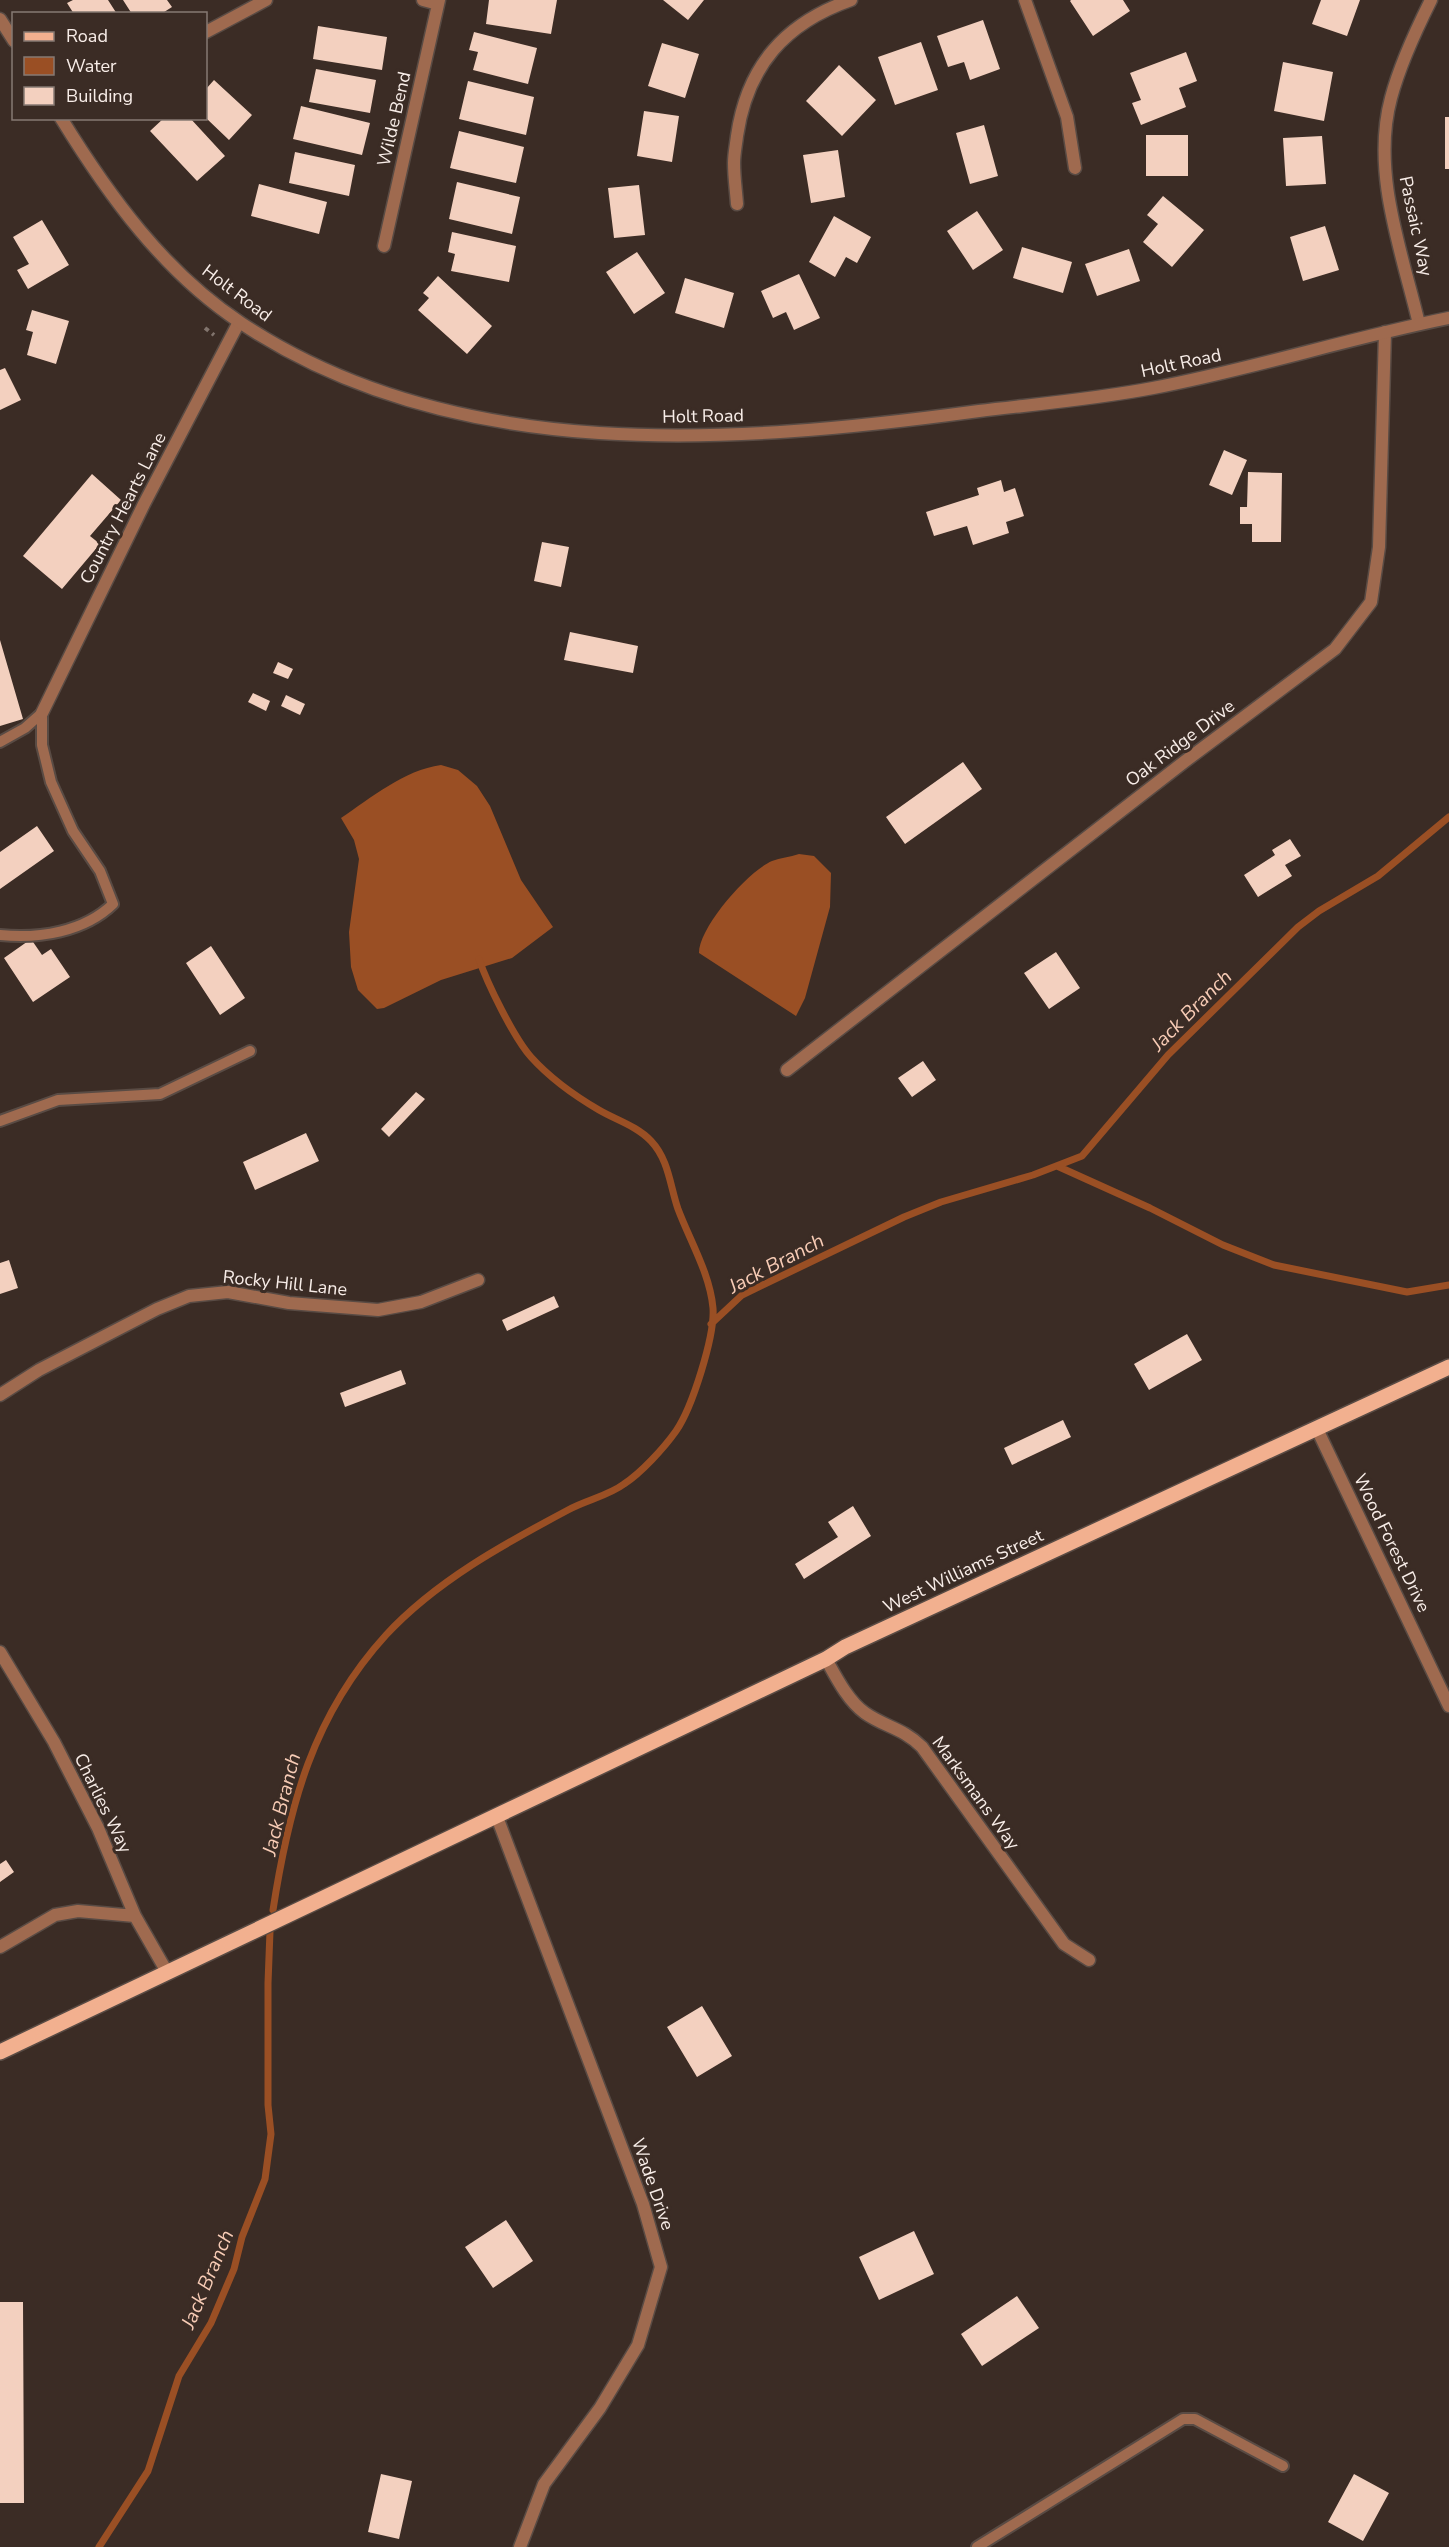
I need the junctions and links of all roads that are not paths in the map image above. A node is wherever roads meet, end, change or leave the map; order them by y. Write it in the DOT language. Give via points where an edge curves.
graph roads {
  1 [pos="266,0"];
  2 [pos="423,0"];
  3 [pos="851,0"];
  4 [pos="1024,0"];
  5 [pos="1431,0"];
  6 [pos="439,2"];
  7 [pos="0,19"];
  8 [pos="207,31"];
  9 [pos="12,38"];
  10 [pos="64,120"];
  11 [pos="1075,168"];
  12 [pos="737,204"];
  13 [pos="384,246"];
  14 [pos="1449,318"];
  15 [pos="239,322"];
  16 [pos="1419,324"];
  17 [pos="1385,332"];
  18 [pos="42,713"];
  19 [pos="0,742"];
  20 [pos="0,935"];
  21 [pos="250,1051"];
  22 [pos="787,1070"];
  23 [pos="0,1120"];
  24 [pos="478,1280"];
  25 [pos="1449,1367"];
  26 [pos="0,1395"];
  27 [pos="1317,1429"];
  28 [pos="0,1652"];
  29 [pos="826,1659"];
  30 [pos="1449,1706"];
  31 [pos="497,1817"];
  32 [pos="135,1916"];
  33 [pos="0,1947"];
  34 [pos="1089,1960"];
  35 [pos="167,1972"];
  36 [pos="0,2052"];
  37 [pos="1283,2466"];
  38 [pos="520,2547"];
  39 [pos="977,2547"];
  1 -- 8 [label="street"];
  2 -- 6 [label="street"];
  3 -- 12 [label="street" via="811,17 777,45 762,64 740,115 734,161"];
  4 -- 11 [label="street" via="1067,117"];
  5 -- 16 [label="street, Passaic Way" via="1390,100 1384,156 1389,200"];
  6 -- 13 [label="street, Wilde Bend"];
  7 -- 9 [label="street"];
  10 -- 15 [label="street, Holt Road" via="122,210 178,270"];
  14 -- 16 [label="street, Holt Road"];
  15 -- 17 [label="street, Holt Road" via="341,378 431,408 484,419 593,432 698,436 874,424 1151,388"];
  15 -- 18 [label="street, Country Hearts Lane"];
  16 -- 17 [label="street, Holt Road"];
  17 -- 22 [label="street, Oak Ridge Drive" via="1379,547 1371,602 1335,649"];
  18 -- 19 [label="lane"];
  18 -- 20 [label="lane" via="42,745 51,782 114,904 101,916 50,935"];
  21 -- 23 [label="lane" via="160,1094 58,1100"];
  24 -- 26 [label="street, Rocky Hill Lane" via="422,1302 378,1310 289,1303 228,1292 189,1296 39,1370"];
  25 -- 27 [label="main road, West Williams Street"];
  27 -- 29 [label="main road, West Williams Street"];
  27 -- 30 [label="street, Wood Forest Drive"];
  28 -- 32 [label="street, Charlies Way" via="54,1742 98,1828"];
  29 -- 31 [label="main road, West Williams Street"];
  29 -- 34 [label="street, Marksmans Way" via="839,1683 864,1713 909,1735 922,1748 1064,1944"];
  31 -- 35 [label="main road, West Williams Street"];
  31 -- 38 [label="street, Wade Drive" via="644,2204 661,2267 638,2345 600,2408 544,2484"];
  32 -- 33 [label="street" via="78,1911 55,1915"];
  32 -- 35 [label="street, Charlies Way"];
  35 -- 36 [label="main road, West Williams Street"];
  37 -- 39 [label="lane" via="1195,2419 1182,2419"];
}
